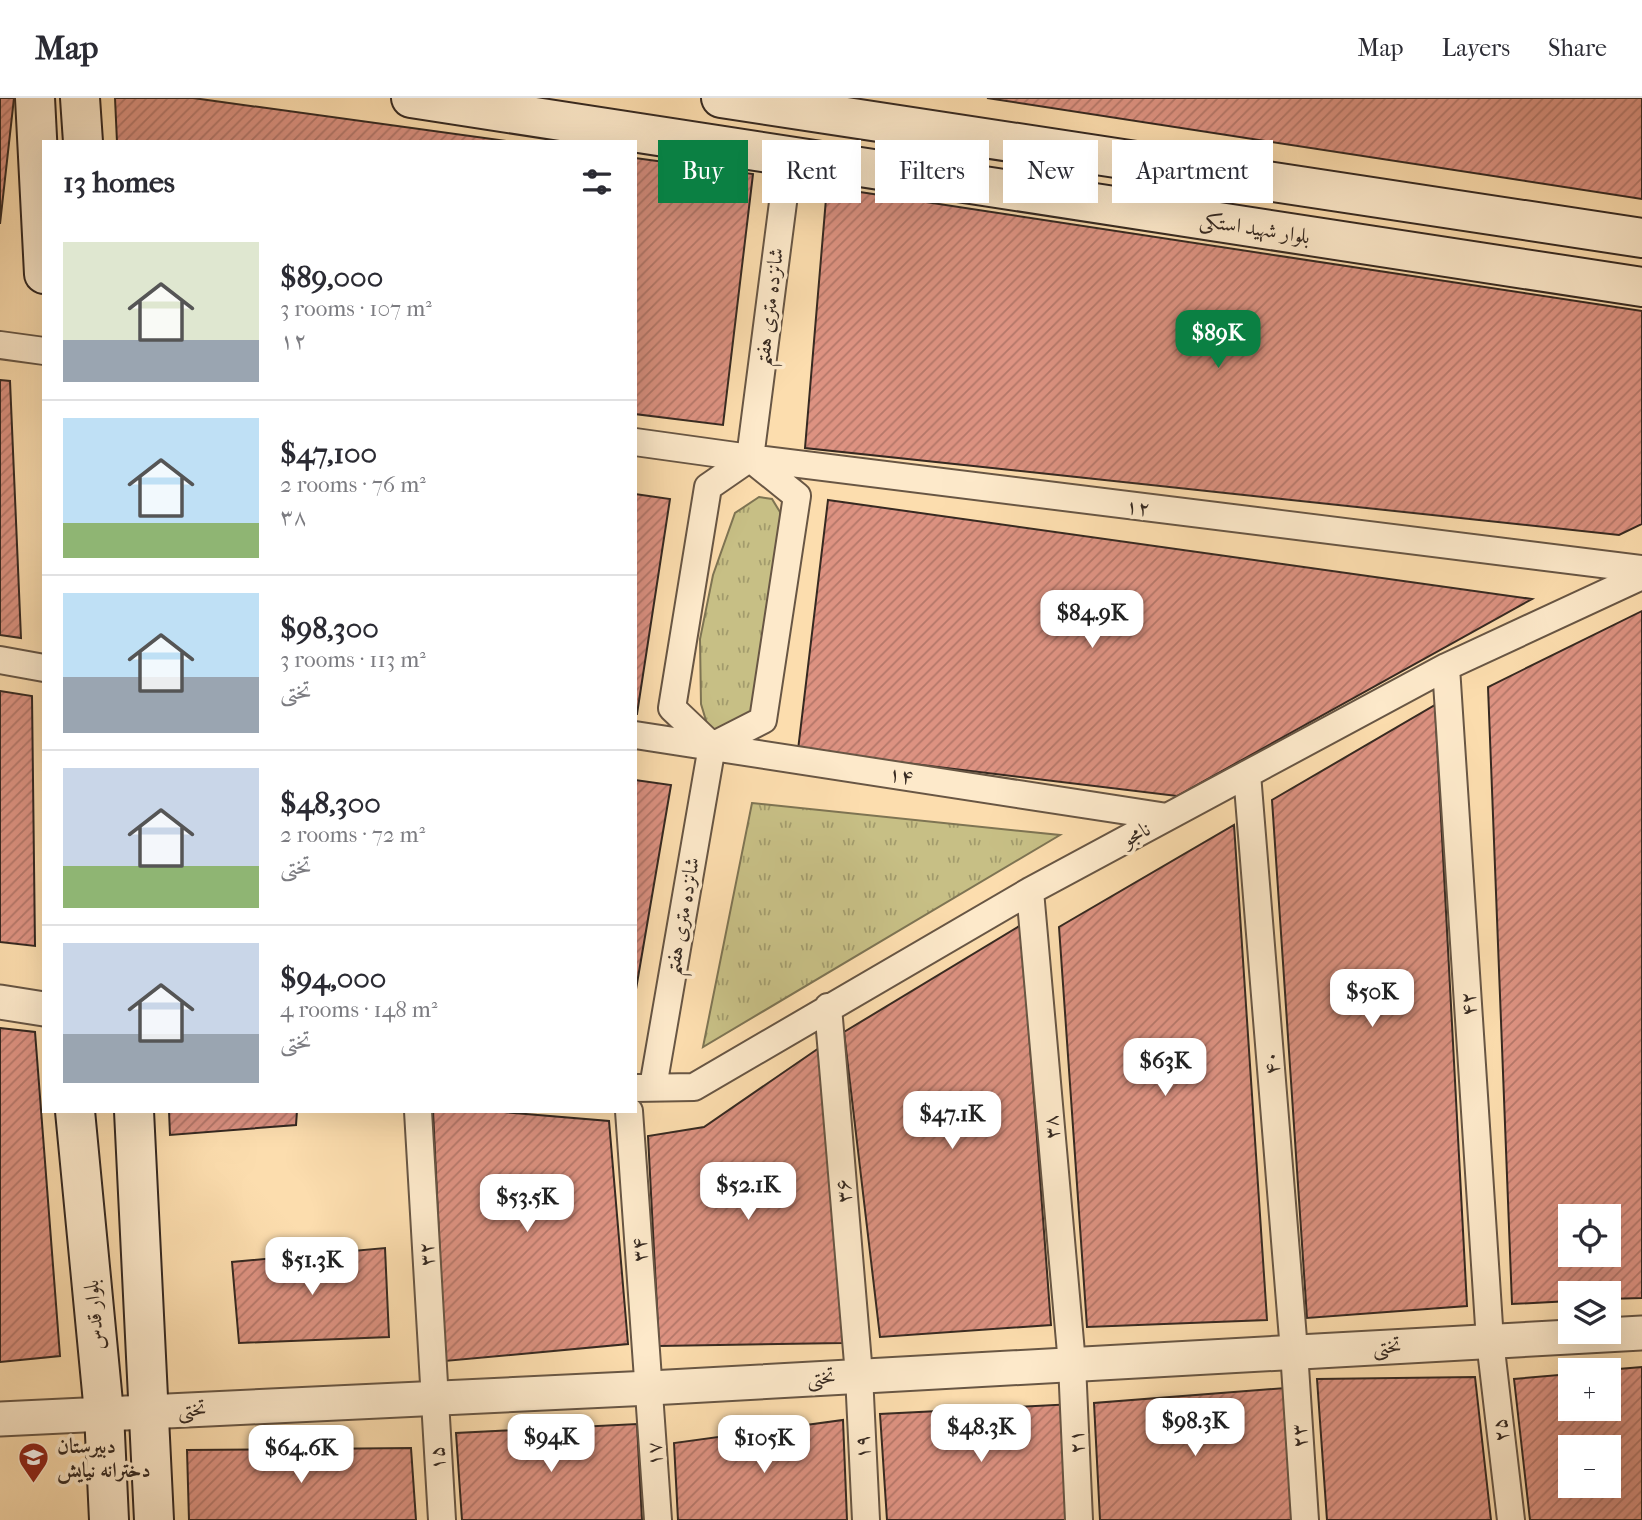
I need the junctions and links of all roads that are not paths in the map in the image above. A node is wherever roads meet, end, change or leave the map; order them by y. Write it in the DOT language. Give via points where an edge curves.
graph roads {
  1 [pos="35,98"];
  2 [pos="80,98"];
  3 [pos="411,98"];
  4 [pos="721,98"];
  5 [pos="799,104"];
  6 [pos="83,140"];
  7 [pos="1007,140"];
  8 [pos="762,152"];
  9 [pos="1098,156"];
  10 [pos="861,167"];
  11 [pos="1003,189"];
  12 [pos="783,203"];
  13 [pos="1092,203"];
  14 [pos="42,235"];
  15 [pos="1642,238"];
  16 [pos="1642,287"];
  17 [pos="0,345"];
  18 [pos="42,351"];
  19 [pos="637,442"];
  20 [pos="750,458"];
  21 [pos="1642,569"];
  22 [pos="1642,576"];
  23 [pos="0,660"];
  24 [pos="1446,667"];
  25 [pos="42,668"];
  26 [pos="637,735"];
  27 [pos="712,746"];
  28 [pos="1247,774"];
  29 [pos="1167,817"];
  30 [pos="1030,891"];
  31 [pos="0,1002"];
  32 [pos="828,1007"];
  33 [pos="42,1009"];
  34 [pos="644,1088"];
  35 [pos="75,1113"];
  36 [pos="134,1113"];
  37 [pos="418,1113"];
  38 [pos="629,1113"];
  39 [pos="1642,1333"];
  40 [pos="1490,1341"];
  41 [pos="1294,1351"];
  42 [pos="1072,1364"];
  43 [pos="859,1375"];
  44 [pos="650,1388"];
  45 [pos="433,1397"];
  46 [pos="149,1411"];
  47 [pos="104,1413"];
  48 [pos="0,1419"];
  49 [pos="109,1520"];
  50 [pos="154,1520"];
  51 [pos="442,1520"];
  52 [pos="657,1520"];
  53 [pos="866,1520"];
  54 [pos="1079,1520"];
  55 [pos="1305,1520"];
  56 [pos="1511,1520"];
  1 -- 14 [label="main road"];
  2 -- 6 [label="main road"];
  3 -- 8 [label="main road, بلوار شهید استکی"];
  4 -- 5 [label="main road"];
  5 -- 7 [label="main road"];
  9 -- 15 [label="main road"];
  10 -- 11 [label="main road, بلوار شهید استکی"];
  12 -- 20 [label="street, شانزده متری هفتم"];
  13 -- 16 [label="main road, بلوار شهید استکی"];
  17 -- 18 [label="street"];
  19 -- 20 [label="street, ۱۲"];
  20 -- 21 [label="street, ۱۲"];
  20 -- 27 [label="street" via="708,487 672,708"];
  20 -- 27 [label="street" via="797,496 763,720"];
  22 -- 24 [label="street, نامجو"];
  23 -- 25 [label="street"];
  24 -- 28 [label="street, نامجو"];
  24 -- 40 [label="street, ۴۲"];
  26 -- 27 [label="street, ۱۴"];
  27 -- 29 [label="street, ۱۴"];
  27 -- 34 [label="street, شانزده متری هفتم"];
  28 -- 29 [label="street, نامجو"];
  28 -- 41 [label="street, ۴۰"];
  29 -- 30 [label="street, نامجو"];
  30 -- 32 [label="street, نامجو"];
  30 -- 42 [label="street, ۳۸"];
  31 -- 33 [label="street"];
  32 -- 34 [label="street, نامجو" via="694,1087"];
  32 -- 43 [label="street, ۳۶"];
  35 -- 47 [label="main road, بلوار قدس"];
  36 -- 46 [label="main road"];
  37 -- 45 [label="street, ۳۲"];
  38 -- 44 [label="street, ۳۴"];
  39 -- 40 [label="street, تختی"];
  40 -- 41 [label="street, تختی"];
  40 -- 56 [label="street, ۲۵"];
  41 -- 42 [label="street, تختی"];
  41 -- 55 [label="street, ۲۳"];
  42 -- 43 [label="street, تختی"];
  42 -- 54 [label="street, ۲۱"];
  43 -- 44 [label="street, تختی"];
  43 -- 53 [label="street, ۱۹"];
  44 -- 45 [label="street, تختی"];
  44 -- 52 [label="street, ۱۷"];
  45 -- 46 [label="street, تختی"];
  45 -- 51 [label="street, ۱۵"];
  46 -- 47 [label="street, تختی"];
  46 -- 50 [label="main road"];
  47 -- 48 [label="street, تختی"];
  47 -- 49 [label="main road, بلوار قدس"];
}
